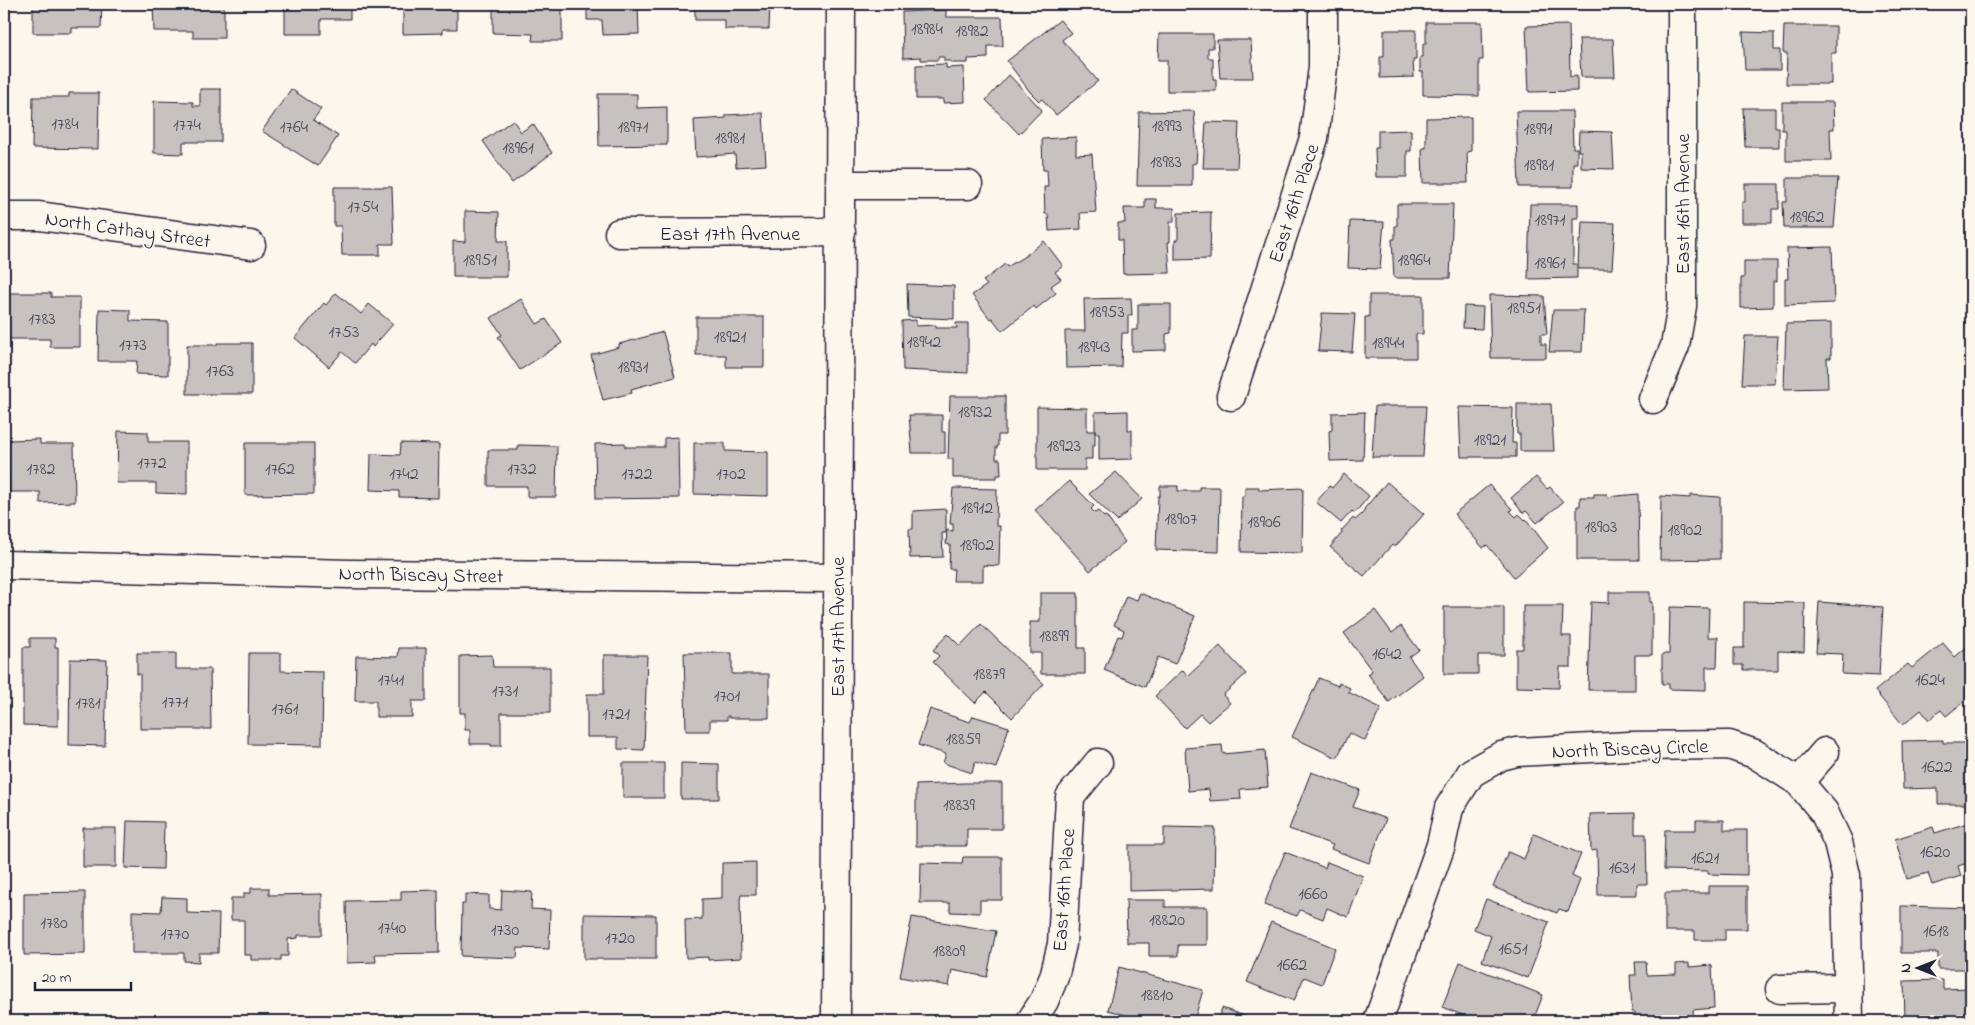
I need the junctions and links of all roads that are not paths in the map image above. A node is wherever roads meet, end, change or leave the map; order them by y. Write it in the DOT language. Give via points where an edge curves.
graph roads {
  1 [pos="842,4"];
  2 [pos="1323,4"];
  3 [pos="1682,4"];
  4 [pos="841,185"];
  5 [pos="968,185"];
  6 [pos="4,216"];
  7 [pos="841,232"];
  8 [pos="619,233"];
  9 [pos="251,245"];
  10 [pos="1231,396"];
  11 [pos="1653,398"];
  12 [pos="4,564"];
  13 [pos="838,578"];
  14 [pos="1825,752"];
  15 [pos="1098,763"];
  16 [pos="1799,782"];
  17 [pos="1848,988"];
  18 [pos="1780,989"];
  19 [pos="836,1021"];
  20 [pos="1031,1021"];
  21 [pos="1378,1021"];
  22 [pos="1849,1021"];
  1 -- 4 [label="street, East 17th Avenue"];
  2 -- 10 [label="street, East 16th Place" via="1323,67 1314,138"];
  3 -- 11 [label="street, East 16th Avenue" via="1682,306 1675,346"];
  4 -- 5 [label="street"];
  4 -- 7 [label="street, East 17th Avenue"];
  6 -- 9 [label="street, North Cathay Street" via="39,216"];
  7 -- 8 [label="street, East 17th Avenue"];
  7 -- 13 [label="street, East 17th Avenue"];
  12 -- 13 [label="street, North Biscay Street" via="349,574"];
  13 -- 19 [label="street, East 17th Avenue"];
  14 -- 16 [label="street"];
  15 -- 20 [label="street, East 16th Place" via="1070,797 1062,944 1054,977"];
  16 -- 17 [label="street, North Biscay Circle" via="1824,812 1838,842 1846,875"];
  16 -- 21 [label="street, North Biscay Circle" via="1755,754 1729,745 1517,752 1501,756 1470,772 1449,808 1441,845"];
  17 -- 18 [label="street"];
  17 -- 22 [label="street, North Biscay Circle"];
}
